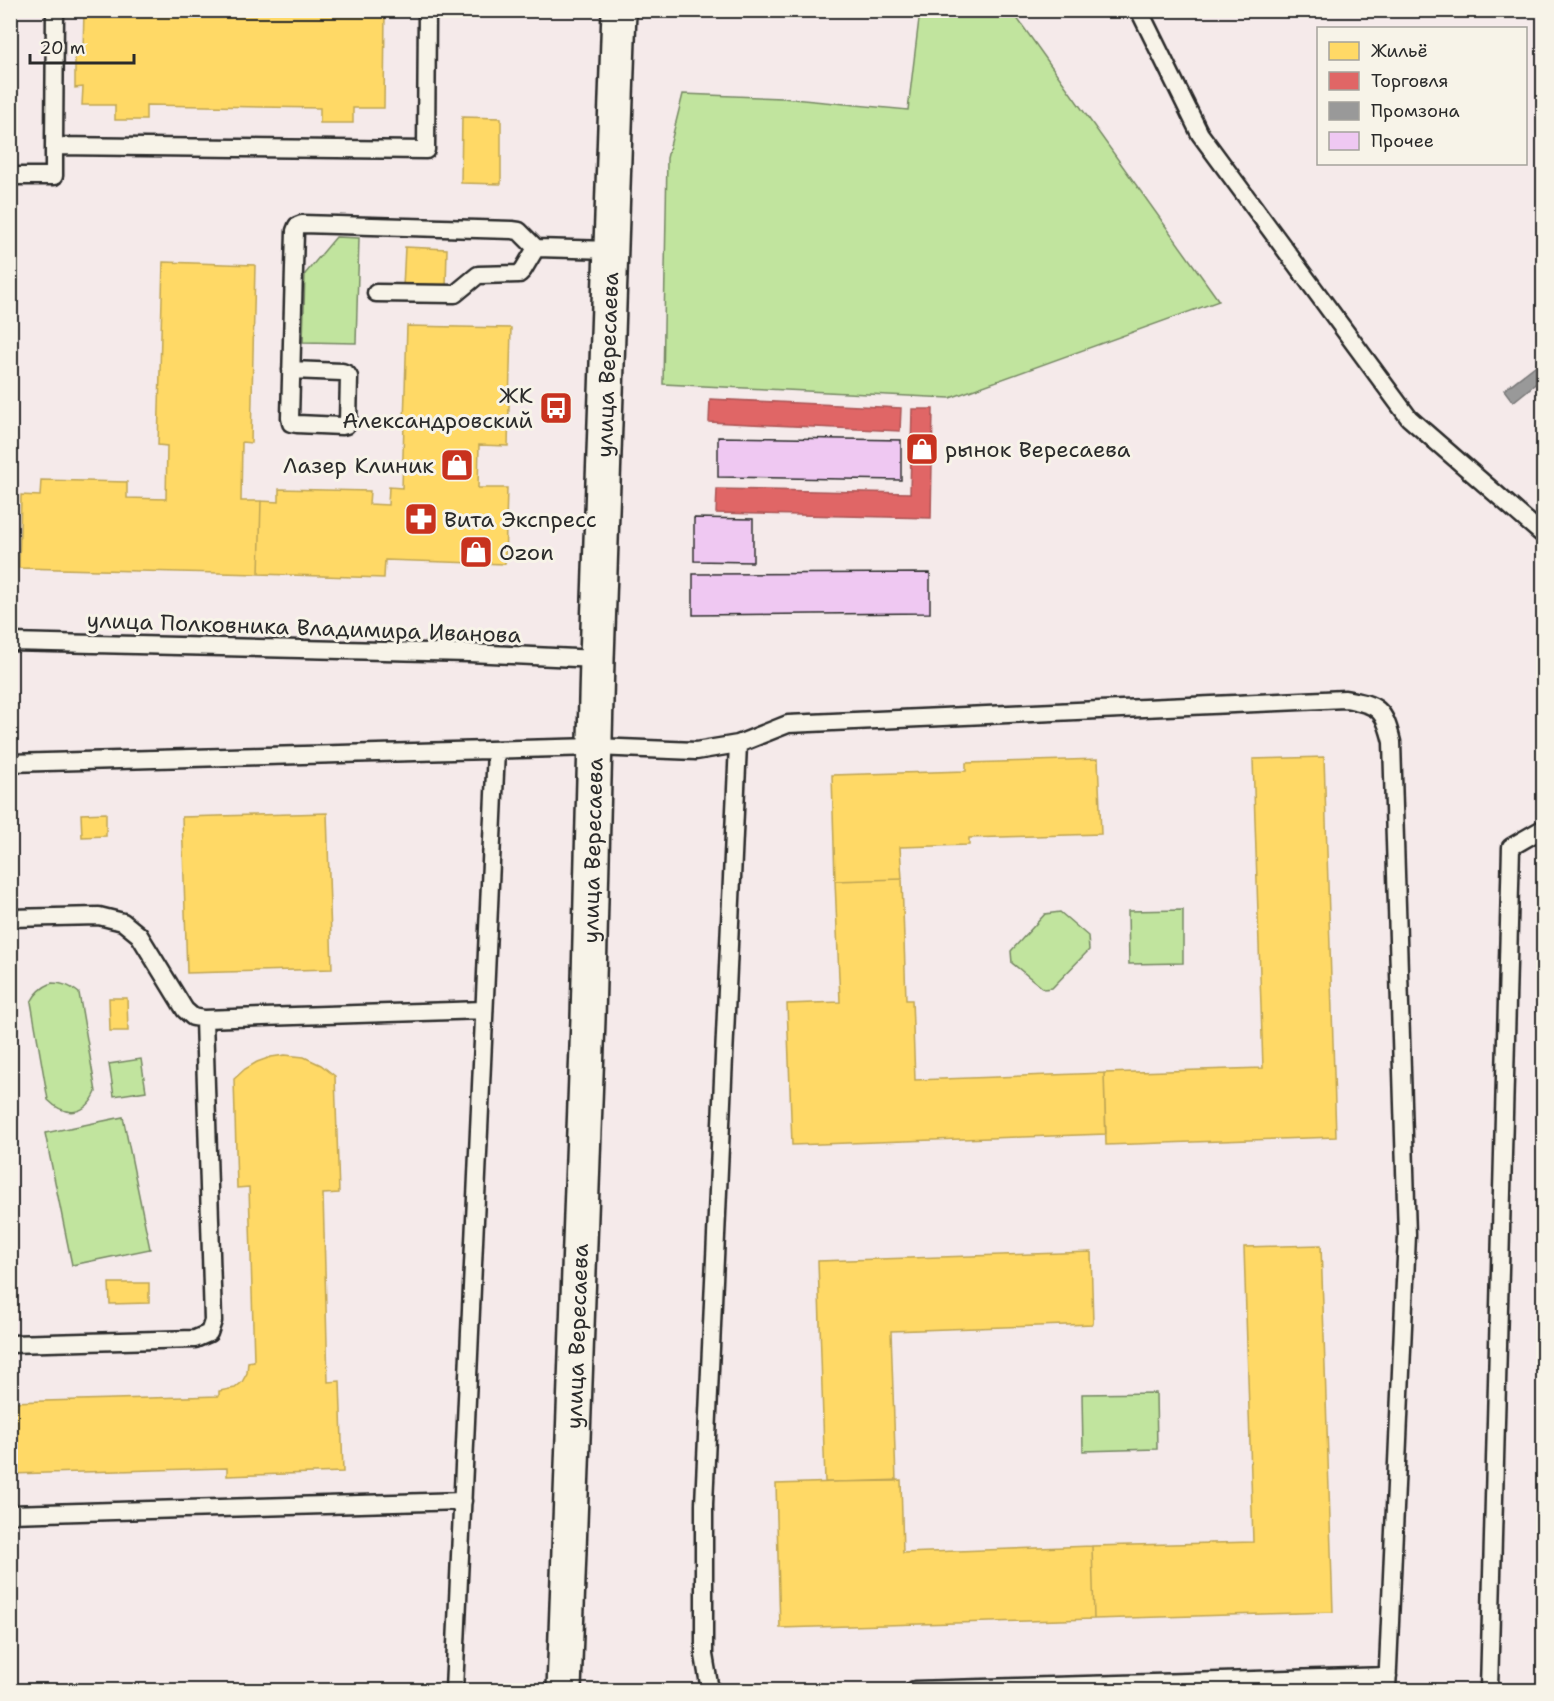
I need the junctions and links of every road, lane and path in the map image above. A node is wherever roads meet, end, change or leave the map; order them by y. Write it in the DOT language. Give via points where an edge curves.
graph roads {
  1 [pos="56,10"];
  2 [pos="427,10"];
  3 [pos="619,10"];
  4 [pos="1138,10"];
  5 [pos="54,146"];
  6 [pos="10,176"];
  7 [pos="537,248"];
  8 [pos="612,250"];
  9 [pos="376,293"];
  10 [pos="291,370"];
  11 [pos="1544,531"];
  12 [pos="10,642"];
  13 [pos="597,659"];
  14 [pos="738,744"];
  15 [pos="596,747"];
  16 [pos="496,750"];
  17 [pos="10,763"];
  18 [pos="1544,828"];
  19 [pos="10,918"];
  20 [pos="484,1010"];
  21 [pos="204,1019"];
  22 [pos="10,1344"];
  23 [pos="463,1501"];
  24 [pos="10,1514"];
  25 [pos="1388,1683"];
  26 [pos="454,1690"];
  27 [pos="564,1690"];
  28 [pos="710,1690"];
  29 [pos="914,1690"];
  30 [pos="1489,1690"];
  1 -- 5 [label="lane"];
  2 -- 5 [label="lane" via="426,150"];
  3 -- 8 [label="main road, улица Вересаева"];
  4 -- 11 [label="lane" via="1200,134 1409,418 1541,533"];
  5 -- 6 [label="lane" via="54,176"];
  7 -- 8 [label="lane"];
  7 -- 9 [label="lane" via="519,274 478,275 455,294"];
  7 -- 10 [label="lane" via="519,231 512,230 297,226"];
  8 -- 13 [label="main road, улица Вересаева"];
  10 -- 10 [label="lane" via="291,423 346,425 347,374"];
  12 -- 13 [label="lane, улица Полковника Владимира Иванова"];
  13 -- 15 [label="main road, улица Вересаева"];
  14 -- 15 [label="lane" via="696,751"];
  14 -- 25 [label="lane" via="788,724 1345,699 1371,704 1387,720 1392,742 1407,1235"];
  14 -- 28 [label="lane" via="704,1504 704,1654"];
  15 -- 16 [label="lane"];
  15 -- 27 [label="main road, улица Вересаева"];
  16 -- 17 [label="lane"];
  16 -- 20 [label="lane"];
  18 -- 30 [label="lane" via="1511,847"];
  19 -- 21 [label="lane" via="99,916 123,922 139,934 185,1010"];
  20 -- 21 [label="lane"];
  20 -- 23 [label="lane"];
  21 -- 22 [label="lane" via="213,1321 209,1333 195,1339"];
  23 -- 24 [label="lane"];
  23 -- 26 [label="lane"];
  25 -- 29 [label="lane"];
}
